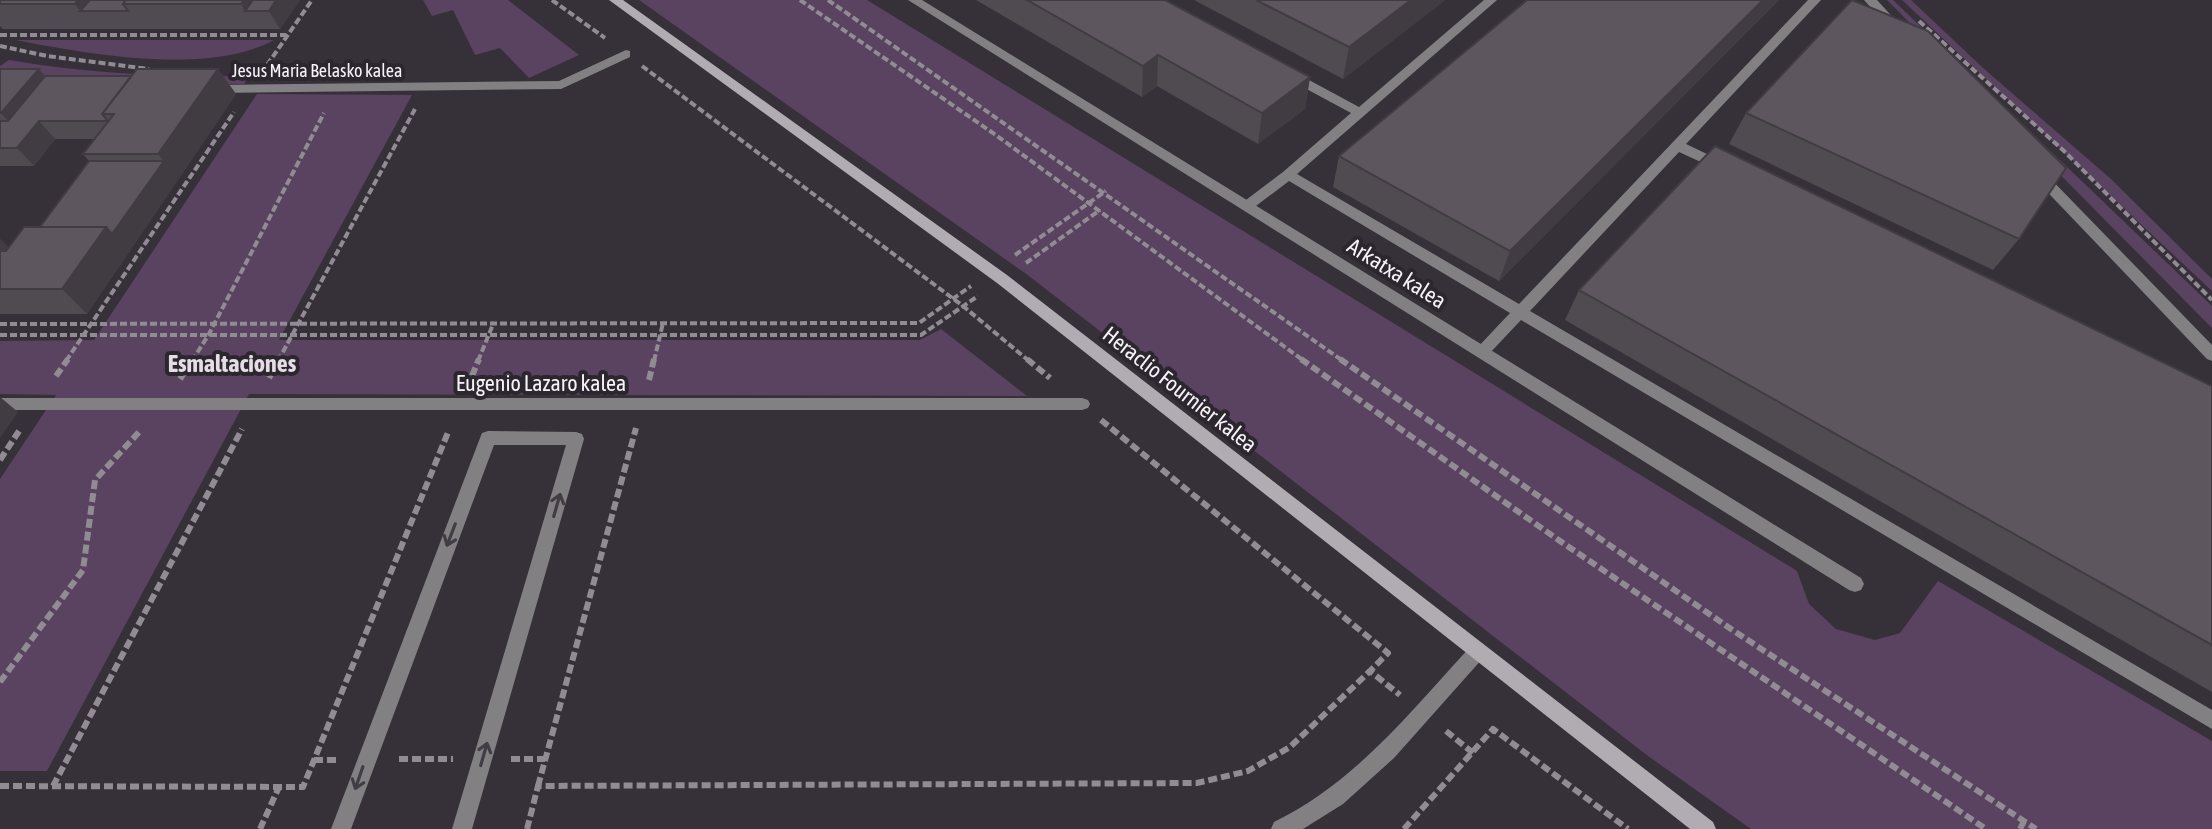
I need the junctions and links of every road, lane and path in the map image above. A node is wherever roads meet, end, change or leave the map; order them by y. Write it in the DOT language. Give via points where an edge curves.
graph roads {
  1 [pos="312,0"];
  2 [pos="552,0"];
  3 [pos="615,0"];
  4 [pos="800,0"];
  5 [pos="828,0"];
  6 [pos="914,0"];
  7 [pos="1491,0"];
  8 [pos="1815,0"];
  9 [pos="1870,0"];
  10 [pos="1915,17"];
  11 [pos="0,35"];
  12 [pos="287,35"];
  13 [pos="1909,42"];
  14 [pos="0,46"];
  15 [pos="626,54"];
  16 [pos="254,67"];
  17 [pos="1277,68"];
  18 [pos="154,70"];
  19 [pos="427,87"];
  20 [pos="203,89"];
  21 [pos="249,89"];
  22 [pos="1361,113"];
  23 [pos="1679,146"];
  24 [pos="2025,161"];
  25 [pos="1736,173"];
  26 [pos="1288,175"];
  27 [pos="1106,191"];
  28 [pos="1090,203"];
  29 [pos="1247,206"];
  30 [pos="1100,210"];
  31 [pos="997,275"];
  32 [pos="953,299"];
  33 [pos="2212,300"];
  34 [pos="963,306"];
  35 [pos="1523,311"];
  36 [pos="494,322"];
  37 [pos="298,323"];
  38 [pos="663,323"];
  39 [pos="0,324"];
  40 [pos="92,324"];
  41 [pos="292,334"];
  42 [pos="662,334"];
  43 [pos="0,335"];
  44 [pos="85,335"];
  45 [pos="488,336"];
  46 [pos="1482,352"];
  47 [pos="2212,355"];
  48 [pos="0,404"];
  49 [pos="37,404"];
  50 [pos="1082,404"];
  51 [pos="460,405"];
  52 [pos="642,405"];
  53 [pos="254,406"];
  54 [pos="0,460"];
  55 [pos="1855,584"];
  56 [pos="1477,652"];
  57 [pos="1370,671"];
  58 [pos="1422,712"];
  59 [pos="2212,720"];
  60 [pos="1473,753"];
  61 [pos="365,759"];
  62 [pos="545,759"];
  63 [pos="314,760"];
  64 [pos="482,760"];
  65 [pos="0,786"];
  66 [pos="53,786"];
  67 [pos="538,786"];
  68 [pos="279,787"];
  69 [pos="2022,825"];
  70 [pos="1975,826"];
  71 [pos="260,829"];
  72 [pos="341,829"];
  73 [pos="462,829"];
  74 [pos="527,829"];
  75 [pos="1281,829"];
  76 [pos="1404,829"];
  77 [pos="1628,829"];
  78 [pos="1706,829"];
  79 [pos="1986,829"];
  80 [pos="2036,829"];
  1 -- 12 [label="path"];
  2 -- 15 [label="path"];
  3 -- 31 [label="main road, Heraclio Fournier kalea"];
  4 -- 28 [label="path"];
  5 -- 27 [label="path"];
  6 -- 29 [label="street, Arkatxa kalea"];
  7 -- 22 [label="street"];
  8 -- 23 [label="street"];
  9 -- 13 [label="street"];
  10 -- 33 [label="path" via="2064,151"];
  11 -- 12 [label="path"];
  12 -- 16 [label="path" via="266,66"];
  14 -- 18 [label="path"];
  15 -- 19 [label="street, Jesus Maria Belasko kalea" via="561,85"];
  15 -- 32 [label="path"];
  17 -- 22 [label="street"];
  19 -- 21 [label="street, Jesus Maria Belasko kalea"];
  19 -- 37 [label="path"];
  20 -- 21 [label="street, Jesus Maria Belasko kalea"];
  21 -- 40 [label="path"];
  22 -- 26 [label="street"];
  23 -- 25 [label="street"];
  23 -- 35 [label="street"];
  24 -- 47 [label="street"];
  26 -- 29 [label="street"];
  26 -- 35 [label="street"];
  27 -- 28 [label="path"];
  27 -- 69 [label="path" via="1444,431"];
  28 -- 30 [label="path"];
  28 -- 31 [label="path"];
  29 -- 46 [label="street, Arkatxa kalea"];
  30 -- 31 [label="path"];
  30 -- 70 [label="path" via="1306,363"];
  31 -- 32 [label="path"];
  31 -- 34 [label="path"];
  31 -- 56 [label="main road, Heraclio Fournier kalea"];
  32 -- 34 [label="path"];
  32 -- 38 [label="path" via="919,323"];
  34 -- 42 [label="path" via="921,335"];
  34 -- 50 [label="path"];
  35 -- 46 [label="street"];
  35 -- 59 [label="street"];
  36 -- 37 [label="path"];
  36 -- 38 [label="path"];
  36 -- 45 [label="path"];
  37 -- 40 [label="path"];
  37 -- 41 [label="path"];
  38 -- 42 [label="path"];
  39 -- 40 [label="path"];
  40 -- 44 [label="path"];
  41 -- 44 [label="path"];
  41 -- 45 [label="path"];
  41 -- 53 [label="path"];
  42 -- 45 [label="path"];
  42 -- 52 [label="path"];
  43 -- 44 [label="path"];
  44 -- 49 [label="path"];
  45 -- 51 [label="path"];
  46 -- 55 [label="street, Arkatxa kalea"];
  48 -- 49 [label="street, Eugenio Lazaro kalea"];
  49 -- 53 [label="street, Eugenio Lazaro kalea"];
  49 -- 54 [label="path"];
  50 -- 52 [label="street, Eugenio Lazaro kalea"];
  50 -- 57 [label="path" via="1388,653"];
  51 -- 52 [label="street, Eugenio Lazaro kalea"];
  51 -- 53 [label="street, Eugenio Lazaro kalea"];
  51 -- 63 [label="path"];
  52 -- 62 [label="path"];
  53 -- 66 [label="path"];
  56 -- 58 [label="street"];
  56 -- 78 [label="main road, Heraclio Fournier kalea"];
  57 -- 58 [label="path"];
  57 -- 67 [label="path" via="1290,747 1248,771 1197,783"];
  58 -- 60 [label="path"];
  58 -- 75 [label="street" via="1340,795"];
  60 -- 76 [label="path"];
  60 -- 77 [label="path" via="1493,729"];
  61 -- 63 [label="path"];
  61 -- 64 [label="path"];
  64 -- 61 [label="street, one-way" via="576,439 488,438"];
  61 -- 72 [label="street, one-way"];
  62 -- 64 [label="path"];
  62 -- 67 [label="path"];
  63 -- 68 [label="path" via="303,787"];
  64 -- 73 [label="street"];
  65 -- 66 [label="path"];
  66 -- 68 [label="path"];
  67 -- 74 [label="path"];
  68 -- 71 [label="path"];
  69 -- 80 [label="path"];
  70 -- 79 [label="path"];
}
